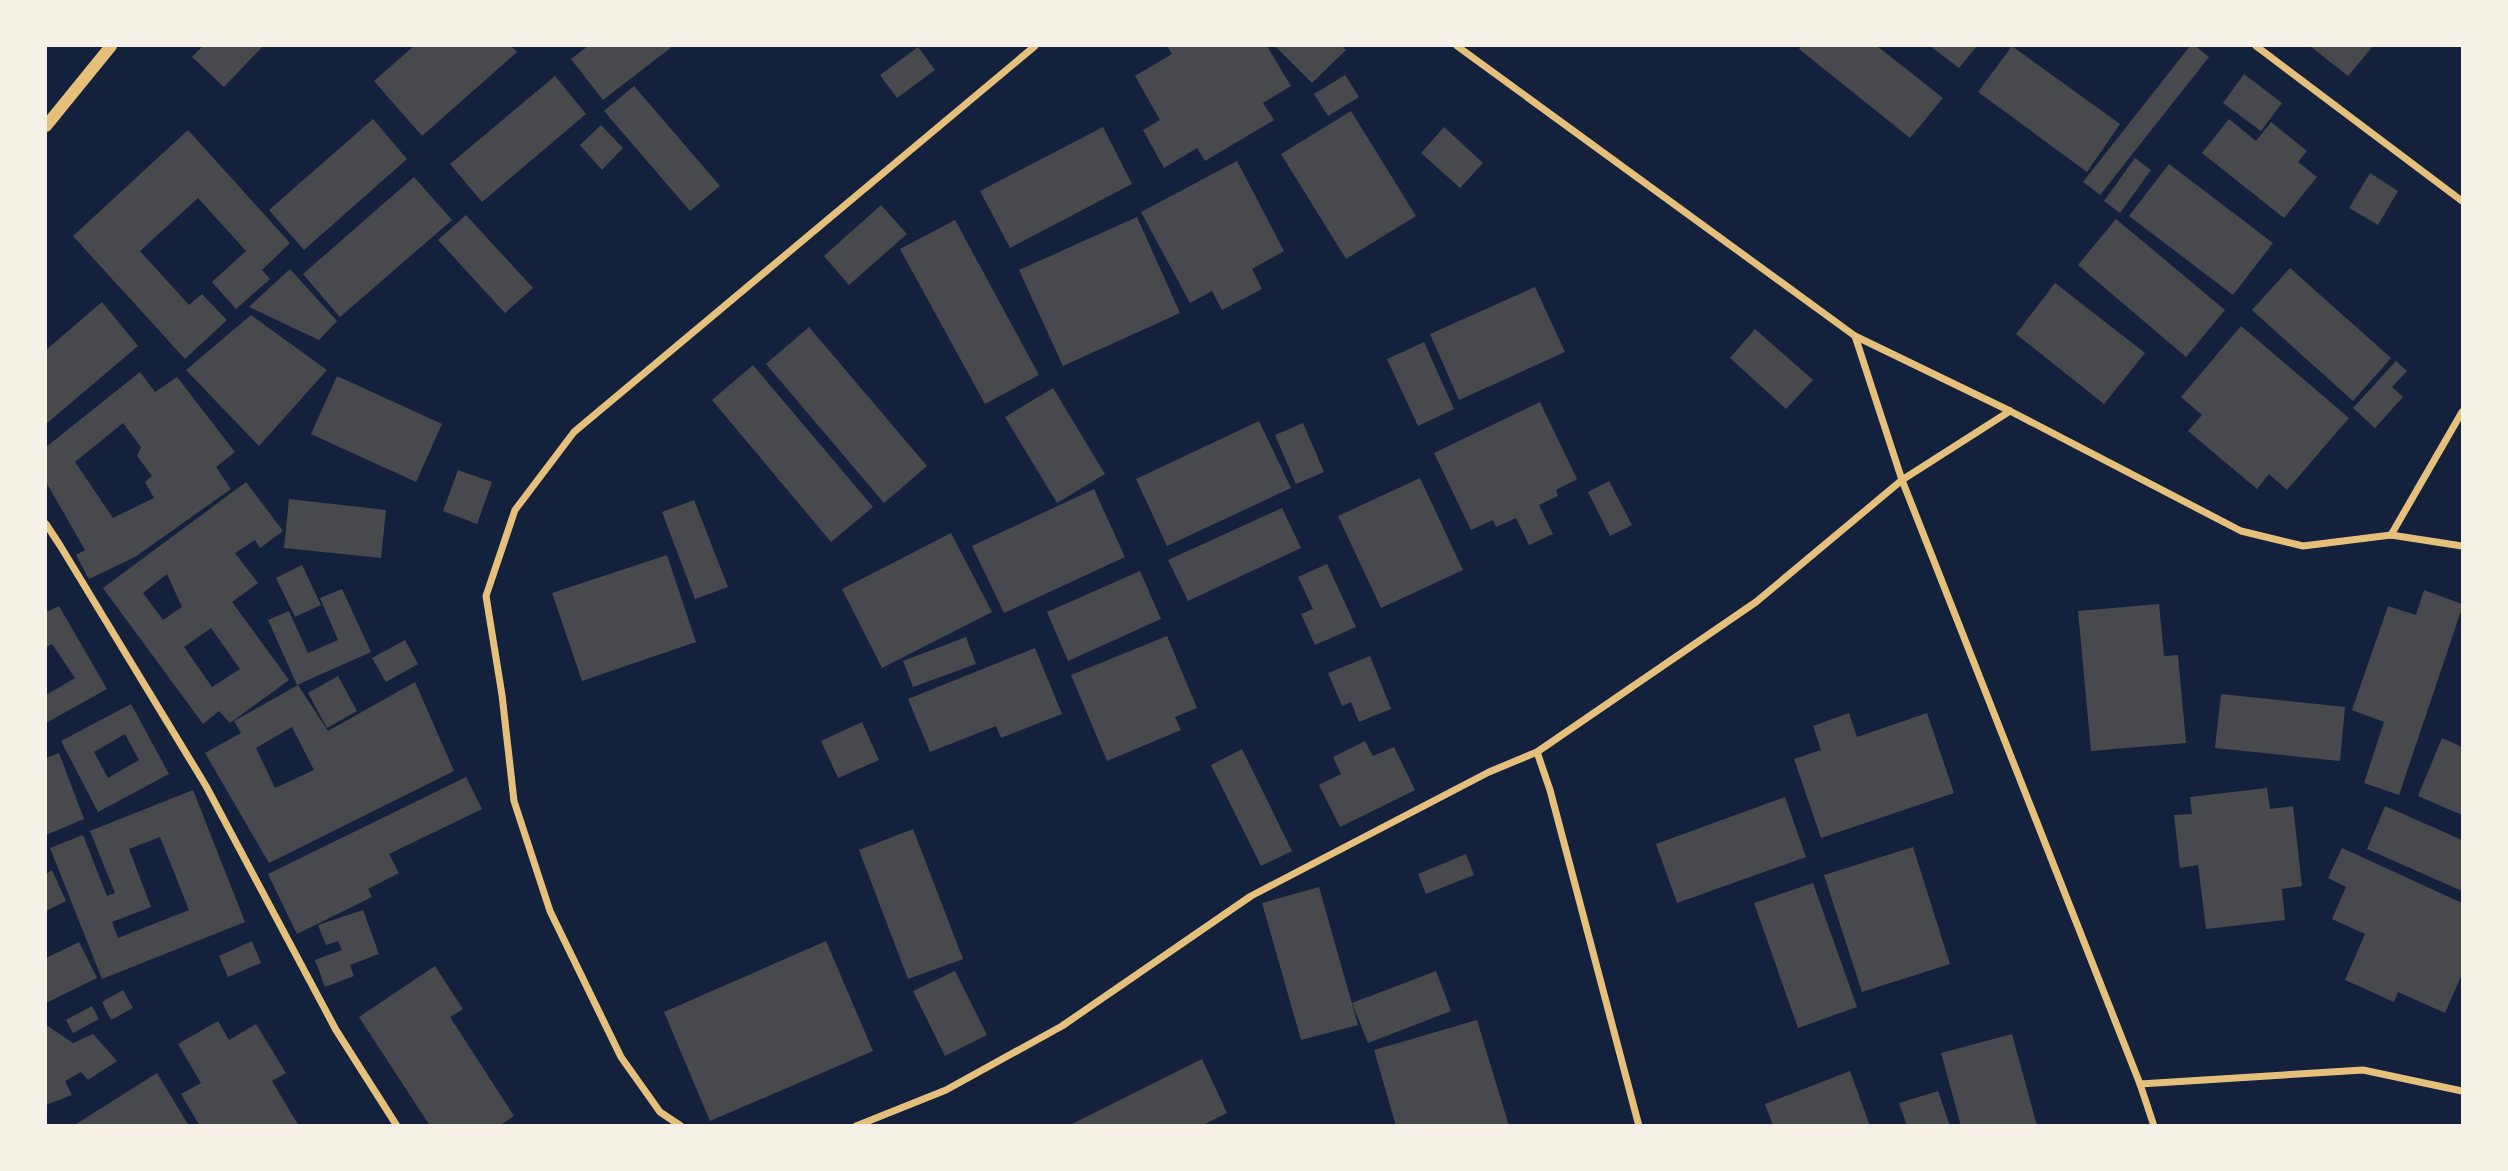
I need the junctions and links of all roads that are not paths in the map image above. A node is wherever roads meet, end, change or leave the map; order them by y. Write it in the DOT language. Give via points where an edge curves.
graph roads {
  1 [pos="111,46"];
  2 [pos="1035,46"];
  3 [pos="1457,46"];
  4 [pos="2256,46"];
  5 [pos="46,126"];
  6 [pos="2462,201"];
  7 [pos="1855,335"];
  8 [pos="2010,411"];
  9 [pos="2462,412"];
  10 [pos="1902,480"];
  11 [pos="46,524"];
  12 [pos="2391,535"];
  13 [pos="2462,546"];
  14 [pos="1537,752"];
  15 [pos="2140,1084"];
  16 [pos="2462,1091"];
  17 [pos="397,1125"];
  18 [pos="681,1125"];
  19 [pos="856,1125"];
  20 [pos="1639,1125"];
  21 [pos="2154,1125"];
  1 -- 5 [label="street"];
  2 -- 18 [label="street" via="574,432 515,510 486,596 513,801 550,911 621,1058 660,1112"];
  3 -- 7 [label="street"];
  4 -- 6 [label="street"];
  7 -- 8 [label="street"];
  7 -- 10 [label="street"];
  8 -- 10 [label="street"];
  8 -- 12 [label="street" via="2241,531 2302,546"];
  9 -- 12 [label="street"];
  10 -- 14 [label="street" via="1756,602"];
  10 -- 15 [label="street"];
  11 -- 17 [label="street" via="205,786 336,1030"];
  12 -- 13 [label="street"];
  14 -- 19 [label="street" via="1251,896 1062,1027 957,1084"];
  14 -- 20 [label="street"];
  15 -- 16 [label="street" via="2363,1070"];
  15 -- 21 [label="street"];
}
